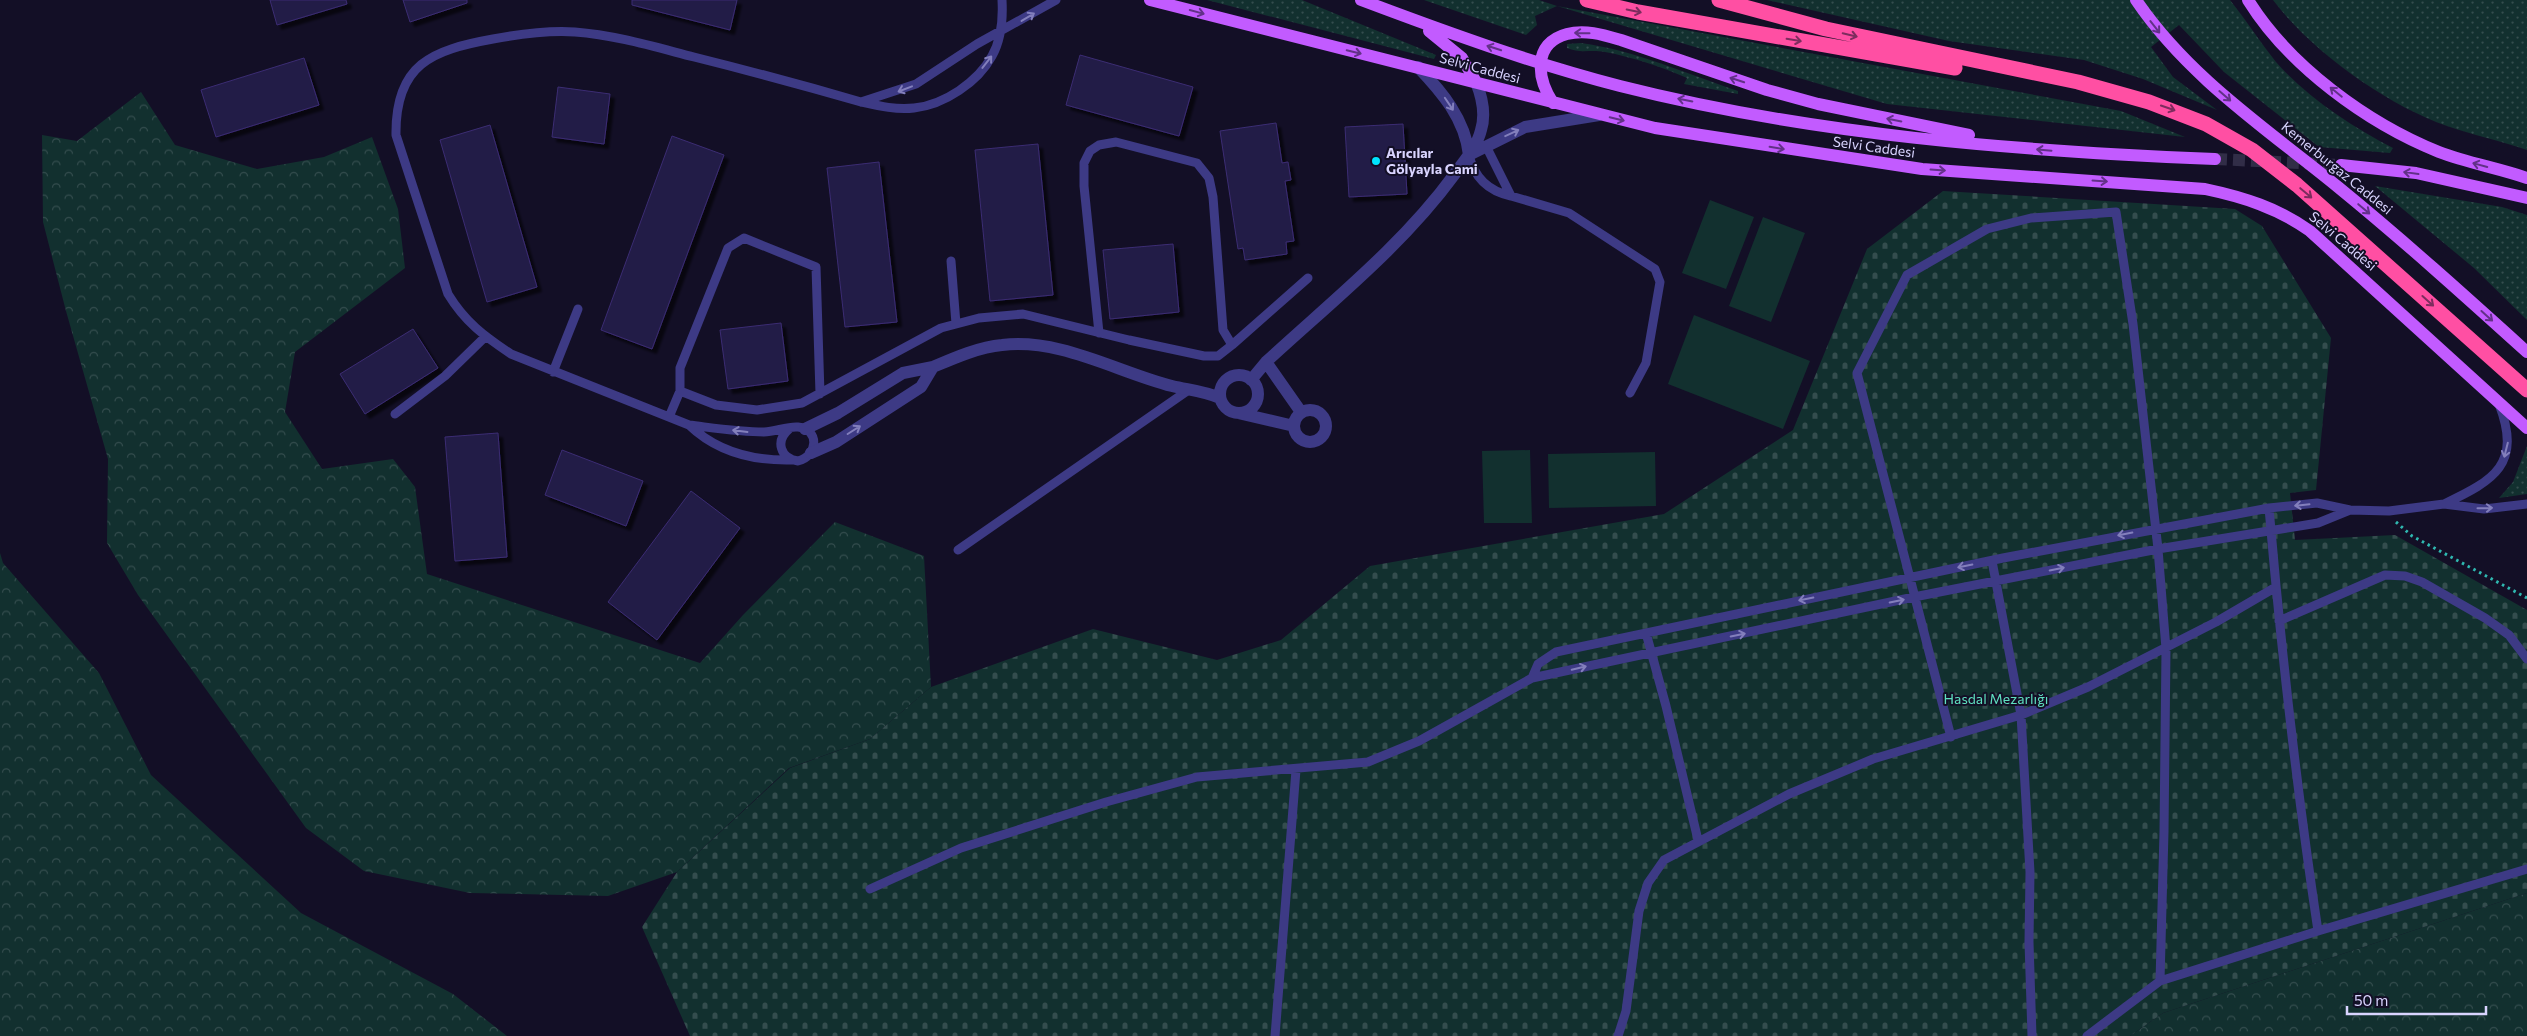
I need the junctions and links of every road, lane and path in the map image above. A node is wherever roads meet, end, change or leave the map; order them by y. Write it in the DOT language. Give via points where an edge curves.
graph roads {
  1 [pos="1002,0"];
  2 [pos="1056,0"];
  3 [pos="1150,0"];
  4 [pos="1361,0"];
  5 [pos="1587,0"];
  6 [pos="1719,0"];
  7 [pos="2136,0"];
  8 [pos="2248,0"];
  9 [pos="1409,18"];
  10 [pos="1000,33"];
  11 [pos="1540,63"];
  12 [pos="1418,67"];
  13 [pos="1476,82"];
  14 [pos="2122,95"];
  15 [pos="862,102"];
  16 [pos="1553,103"];
  17 [pos="1599,115"];
  18 [pos="1486,146"];
  19 [pos="2010,147"];
  20 [pos="1469,155"];
  21 [pos="2215,159"];
  22 [pos="2341,165"];
  23 [pos="2527,178"];
  24 [pos="1511,196"];
  25 [pos="2527,198"];
  26 [pos="951,261"];
  27 [pos="1308,278"];
  28 [pos="578,309"];
  29 [pos="956,324"];
  30 [pos="1099,333"];
  31 [pos="484,337"];
  32 [pos="1232,345"];
  33 [pos="2527,352"];
  34 [pos="1266,362"];
  35 [pos="933,367"];
  36 [pos="553,372"];
  37 [pos="1251,380"];
  38 [pos="1190,389"];
  39 [pos="2527,390"];
  40 [pos="680,391"];
  41 [pos="1630,393"];
  42 [pos="820,394"];
  43 [pos="1220,398"];
  44 [pos="2499,403"];
  45 [pos="1301,412"];
  46 [pos="1238,413"];
  47 [pos="395,414"];
  48 [pos="669,417"];
  49 [pos="689,425"];
  50 [pos="1294,426"];
  51 [pos="2527,428"];
  52 [pos="789,429"];
  53 [pos="805,429"];
  54 [pos="811,453"];
  55 [pos="792,460"];
  56 [pos="2444,504"];
  57 [pos="2527,504"];
  58 [pos="2269,508"];
  59 [pos="2350,510"];
  60 [pos="2389,511"];
  61 [pos="2155,528"];
  62 [pos="2271,530"];
  63 [pos="2158,549"];
  64 [pos="958,550"];
  65 [pos="1992,561"];
  66 [pos="1910,578"];
  67 [pos="1996,581"];
  68 [pos="2276,587"];
  69 [pos="1914,597"];
  70 [pos="2527,598"];
  71 [pos="2280,621"];
  72 [pos="1646,633"];
  73 [pos="2166,649"];
  74 [pos="1652,652"];
  75 [pos="2527,658"];
  76 [pos="1532,678"];
  77 [pos="2021,715"];
  78 [pos="1951,737"];
  79 [pos="1296,770"];
  80 [pos="1698,840"];
  81 [pos="2527,869"];
  82 [pos="870,889"];
  83 [pos="2318,931"];
  84 [pos="2160,981"];
  85 [pos="1276,1036"];
  86 [pos="1618,1036"];
  87 [pos="2032,1036"];
  88 [pos="2087,1036"];
  1 -- 10 [label="lane"];
  10 -- 2 [label="lane, one-way"];
  3 -- 12 [label="main road, Selvi Caddesi, one-way"];
  4 -- 9 [label="main road, Selvi Caddesi"];
  5 -- 14 [label="highway, one-way" via="1680,20"];
  6 -- 14 [label="highway, one-way" via="1826,29 2078,82"];
  7 -- 33 [label="main road, Kemerburgaz Caddesi, one-way" via="2175,52 2339,188"];
  23 -- 8 [label="main road, one-way" via="2440,152 2380,122 2338,95 2310,70 2258,16"];
  11 -- 9 [label="main road, Selvi Caddesi, one-way"];
  9 -- 13 [label="main road" via="1440,37"];
  10 -- 15 [label="lane, one-way" via="977,44 916,84"];
  15 -- 10 [label="lane, one-way" via="890,109 933,104 973,79 992,56"];
  11 -- 16 [label="main road" via="1539,76"];
  19 -- 11 [label="main road, Selvi Caddesi, one-way" via="1880,133 1739,111 1620,86"];
  19 -- 11 [label="main road, one-way" via="1969,135 1818,104 1598,34 1568,34 1557,38 1545,50"];
  12 -- 13 [label="main road, Selvi Caddesi"];
  12 -- 20 [label="street, one-way" via="1452,107 1467,140"];
  13 -- 16 [label="main road, Selvi Caddesi"];
  13 -- 20 [label="street" via="1481,95 1483,122"];
  14 -- 39 [label="highway, one-way" via="2174,110 2206,124 2271,165 2340,222"];
  15 -- 31 [label="lane" via="628,40 575,32 530,32 457,46 431,56 414,71 403,89 395,111 396,134 448,294 461,314"];
  16 -- 17 [label="main road, Selvi Caddesi"];
  18 -- 17 [label="street, one-way" via="1525,127"];
  17 -- 44 [label="main road, Selvi Caddesi, one-way" via="1655,128 1922,169 2205,189 2250,200 2293,219 2310,231"];
  18 -- 20 [label="street"];
  18 -- 24 [label="lane"];
  21 -- 19 [label="main road, Selvi Caddesi, one-way"];
  20 -- 24 [label="lane" via="1476,174 1490,189"];
  20 -- 34 [label="street" via="1408,232"];
  25 -- 22 [label="main road, one-way" via="2416,173"];
  24 -- 41 [label="lane" via="1569,213 1660,276 1646,362"];
  26 -- 29 [label="lane"];
  27 -- 32 [label="lane"];
  28 -- 36 [label="lane"];
  29 -- 30 [label="lane" via="979,318 1023,314"];
  29 -- 42 [label="lane" via="908,344"];
  30 -- 32 [label="lane" via="1204,356 1218,356"];
  30 -- 32 [label="lane" via="1084,163 1090,151 1099,145 1116,142 1197,163 1209,178 1223,330"];
  31 -- 36 [label="lane" via="511,354"];
  31 -- 47 [label="lane" via="445,376"];
  34 -- 37 [label="street"];
  34 -- 45 [label="street"];
  35 -- 38 [label="street" via="1002,345 1034,345"];
  35 -- 53 [label="street" via="903,373"];
  54 -- 35 [label="street, one-way" via="836,442 922,387"];
  36 -- 48 [label="lane"];
  37 -- 43 [label="street" via="1242,376 1230,377 1222,386"];
  37 -- 46 [label="street" via="1256,386 1257,399 1250,409"];
  38 -- 43 [label="street"];
  38 -- 64 [label="lane"];
  40 -- 42 [label="lane" via="716,405 757,410 802,403"];
  40 -- 42 [label="lane" via="680,368 728,248 744,238 816,266"];
  40 -- 48 [label="lane"];
  43 -- 46 [label="street" via="1226,408"];
  44 -- 51 [label="main road, Selvi Caddesi"];
  44 -- 56 [label="lane, one-way" via="2507,424 2508,443 2502,464 2488,481"];
  45 -- 50 [label="street"];
  45 -- 50 [label="street" via="1311,410 1321,414 1326,422 1325,433 1318,440 1307,441 1298,436"];
  46 -- 50 [label="street"];
  48 -- 49 [label="lane"];
  52 -- 49 [label="lane, one-way" via="746,432"];
  49 -- 55 [label="lane" via="718,446 747,456"];
  52 -- 53 [label="lane"];
  52 -- 55 [label="lane" via="781,438 781,449"];
  53 -- 54 [label="lane" via="813,437"];
  54 -- 55 [label="lane" via="803,460"];
  56 -- 57 [label="lane, one-way" via="2484,509"];
  56 -- 60 [label="lane"];
  59 -- 58 [label="lane, one-way" via="2317,503"];
  58 -- 61 [label="lane"];
  58 -- 62 [label="lane"];
  59 -- 60 [label="lane"];
  59 -- 62 [label="lane" via="2318,523"];
  60 -- 70 [label="path" via="2399,526 2412,536"];
  61 -- 63 [label="lane"];
  61 -- 65 [label="lane, one-way"];
  61 -- 66 [label="lane" via="2133,324 2116,212 2031,218 1987,229 1907,275 1857,373"];
  62 -- 63 [label="lane"];
  62 -- 68 [label="lane"];
  67 -- 63 [label="lane, one-way"];
  63 -- 73 [label="lane"];
  65 -- 66 [label="lane, one-way"];
  65 -- 67 [label="lane"];
  66 -- 69 [label="lane"];
  66 -- 72 [label="lane, one-way"];
  67 -- 69 [label="lane"];
  67 -- 77 [label="lane"];
  68 -- 71 [label="lane"];
  68 -- 73 [label="lane"];
  74 -- 69 [label="lane, one-way"];
  69 -- 78 [label="lane"];
  71 -- 75 [label="lane" via="2385,575 2405,576 2422,582 2485,618 2509,635"];
  71 -- 83 [label="lane"];
  72 -- 74 [label="lane"];
  72 -- 76 [label="lane" via="1556,652 1538,664"];
  73 -- 77 [label="lane"];
  73 -- 84 [label="lane"];
  76 -- 74 [label="lane, one-way"];
  74 -- 80 [label="lane"];
  76 -- 79 [label="lane" via="1419,741 1368,762"];
  77 -- 78 [label="lane"];
  77 -- 87 [label="lane" via="2030,872 2028,942"];
  78 -- 80 [label="lane" via="1874,759 1789,794"];
  79 -- 82 [label="lane" via="1197,777 1106,802 961,848"];
  79 -- 85 [label="lane"];
  80 -- 86 [label="lane" via="1664,860 1648,883 1639,911 1626,1012"];
  81 -- 83 [label="lane"];
  83 -- 84 [label="lane"];
  84 -- 88 [label="lane"];
}
